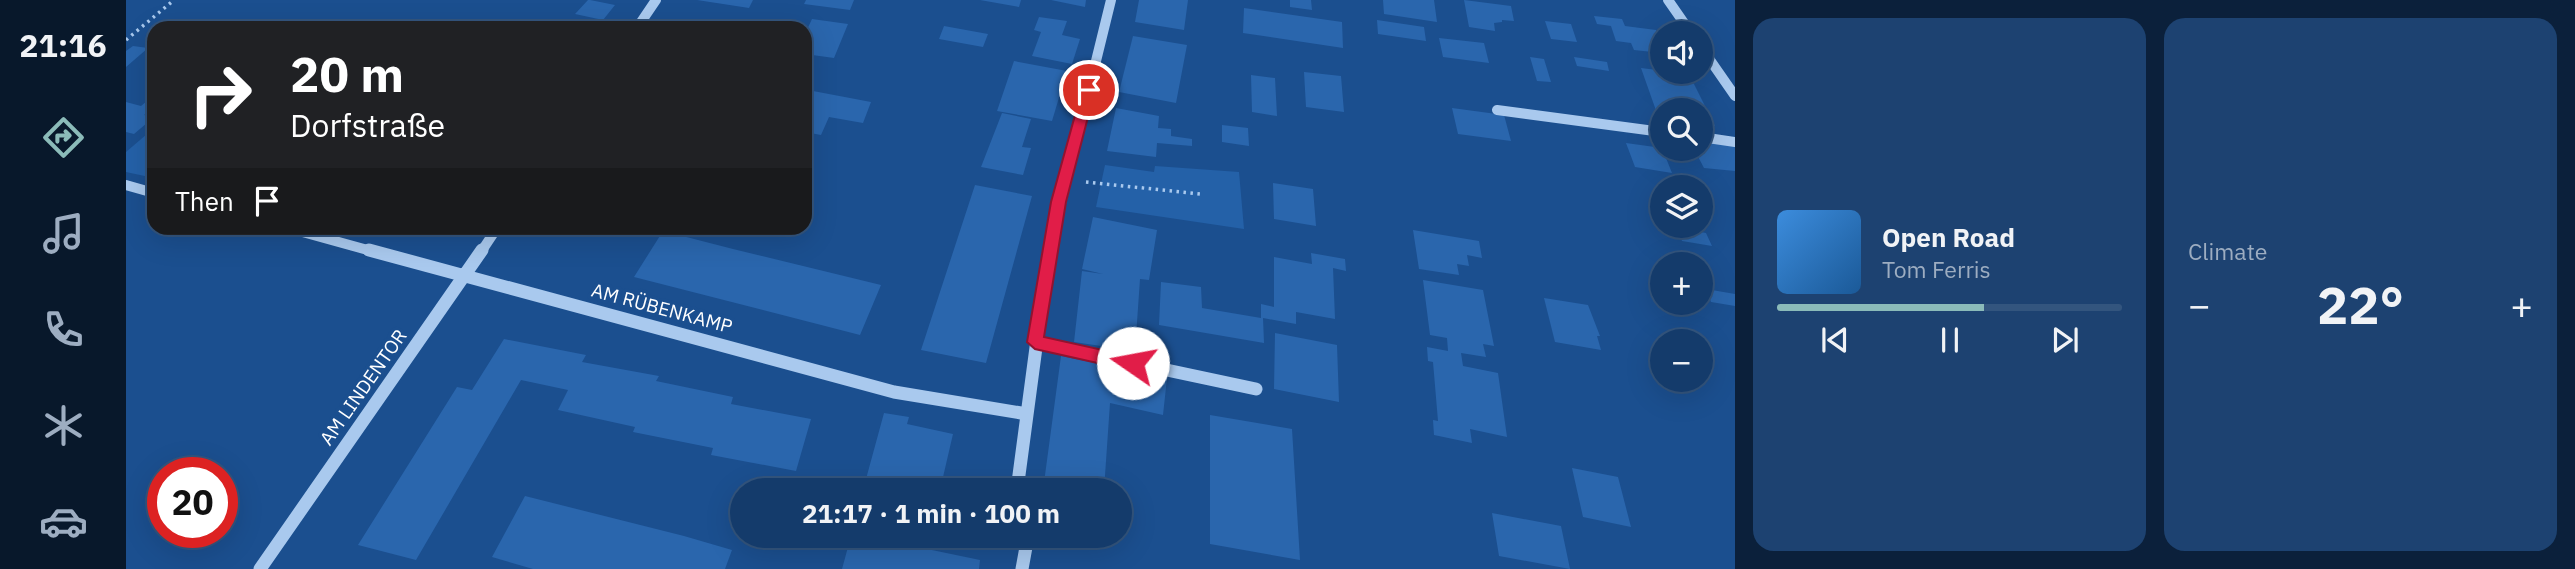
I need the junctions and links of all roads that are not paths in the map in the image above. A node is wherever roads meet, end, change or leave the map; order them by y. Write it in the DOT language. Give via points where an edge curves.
graph roads {
  1 [pos="656,0"];
  2 [pos="1111,0"];
  3 [pos="1668,0"];
  4 [pos="642,21"];
  5 [pos="1683,21"];
  6 [pos="1713,64"];
  7 [pos="1735,96"];
  8 [pos="1497,110"];
  9 [pos="1650,130"];
  10 [pos="1713,139"];
  11 [pos="1735,142"];
  12 [pos="126,185"];
  13 [pos="147,190"];
  14 [pos="315,235"];
  15 [pos="492,235"];
  16 [pos="465,274"];
  17 [pos="1035,342"];
  18 [pos="1256,389"];
  19 [pos="1027,414"];
  20 [pos="1019,478"];
  21 [pos="1025,548"];
  22 [pos="260,569"];
  23 [pos="1022,569"];
  1 -- 4 [label="street"];
  2 -- 17 [label="street" via="1064,180"];
  3 -- 5 [label="street"];
  6 -- 7 [label="street"];
  8 -- 9 [label="street"];
  10 -- 11 [label="street"];
  12 -- 13 [label="street"];
  14 -- 16 [label="street, AM RÜBENKAMP"];
  15 -- 16 [label="street, AM LINDENTOR"];
  16 -- 19 [label="street, AM RÜBENKAMP" via="894,392"];
  16 -- 22 [label="street, AM LINDENTOR"];
  17 -- 18 [label="street"];
  17 -- 19 [label="street"];
  19 -- 20 [label="street"];
  21 -- 23 [label="street"];
}
